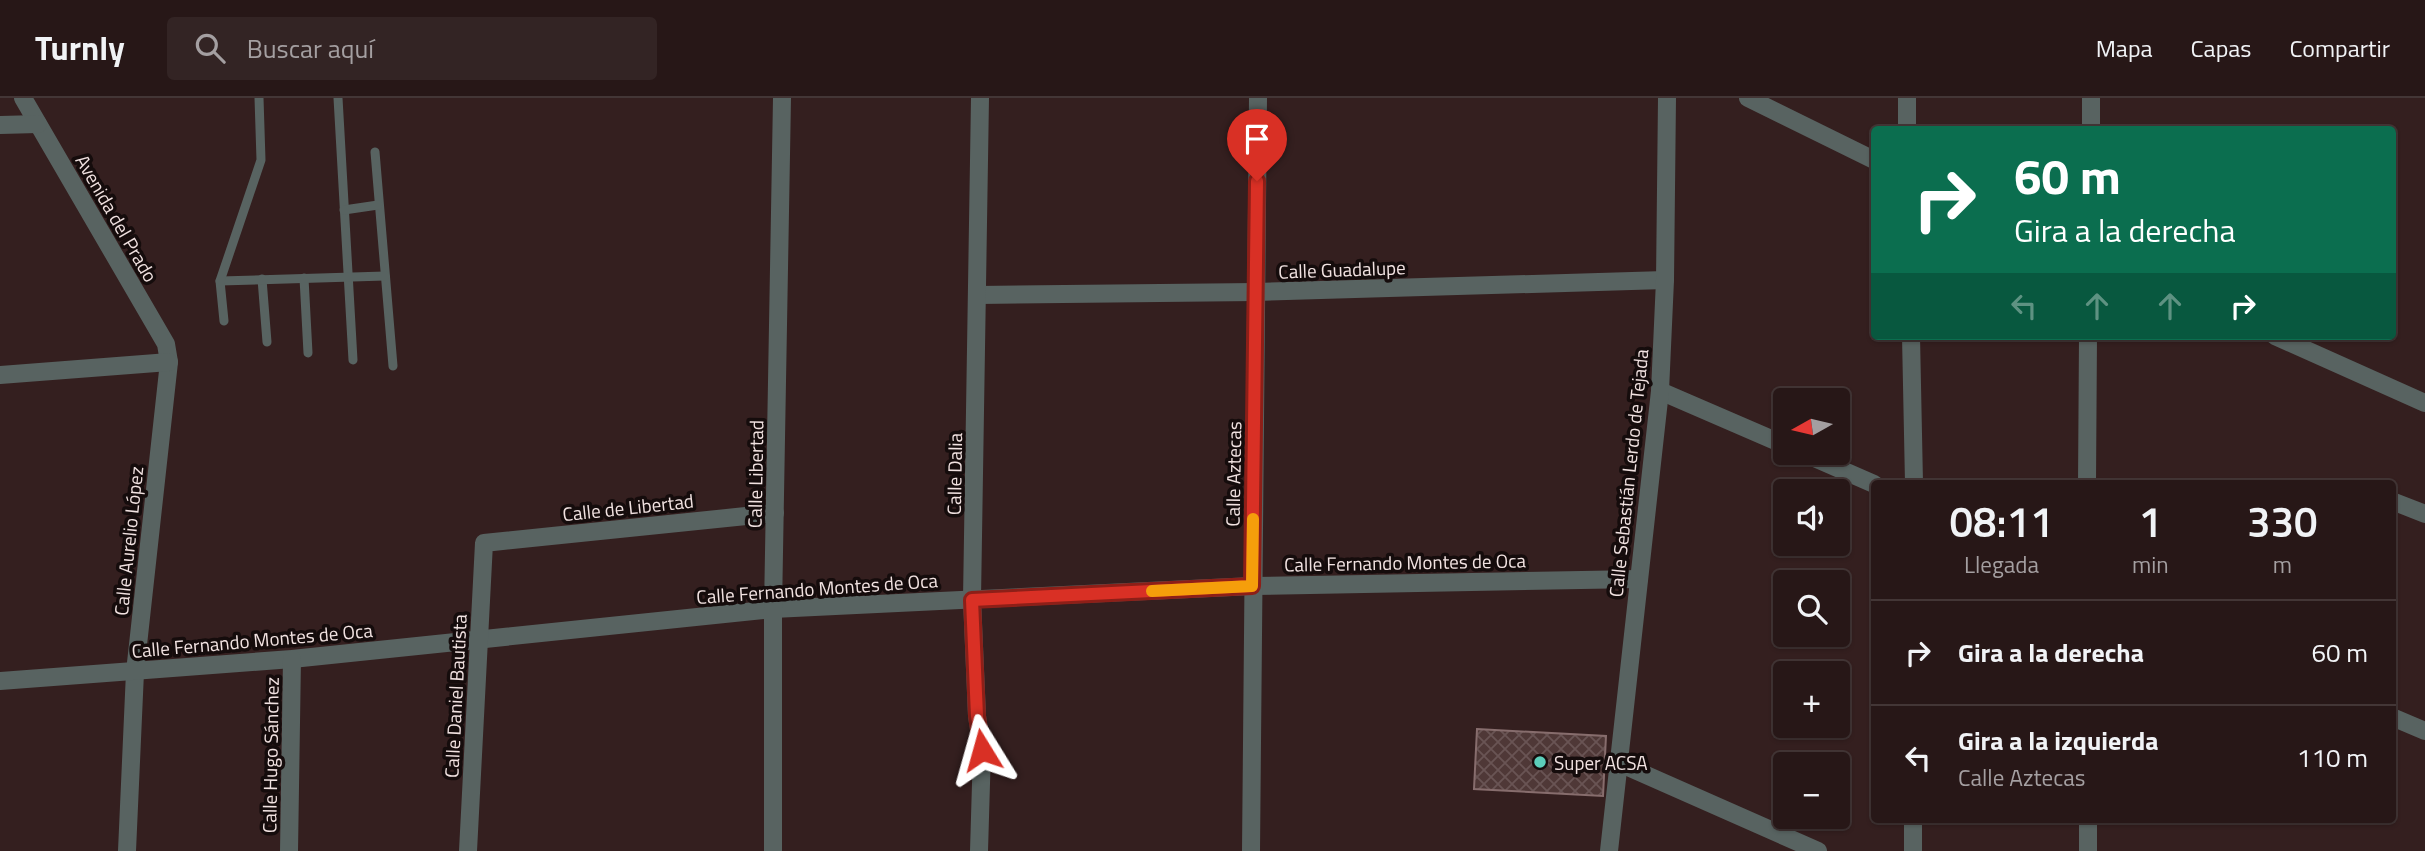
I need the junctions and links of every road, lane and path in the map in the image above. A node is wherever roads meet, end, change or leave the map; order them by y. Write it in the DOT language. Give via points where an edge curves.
graph roads {
  1 [pos="23,98"];
  2 [pos="259,98"];
  3 [pos="338,98"];
  4 [pos="782,98"];
  5 [pos="980,98"];
  6 [pos="1258,98"];
  7 [pos="1667,98"];
  8 [pos="1748,98"];
  9 [pos="1907,98"];
  10 [pos="2091,98"];
  11 [pos="38,124"];
  12 [pos="0,125"];
  13 [pos="1907,126"];
  14 [pos="2091,126"];
  15 [pos="375,152"];
  16 [pos="1871,159"];
  17 [pos="378,205"];
  18 [pos="344,210"];
  19 [pos="385,276"];
  20 [pos="347,277"];
  21 [pos="304,278"];
  22 [pos="262,279"];
  23 [pos="1665,280"];
  24 [pos="220,281"];
  25 [pos="1256,292"];
  26 [pos="978,295"];
  27 [pos="224,321"];
  28 [pos="1911,340"];
  29 [pos="2088,340"];
  30 [pos="2284,340"];
  31 [pos="267,342"];
  32 [pos="308,353"];
  33 [pos="353,360"];
  34 [pos="169,362"];
  35 [pos="393,366"];
  36 [pos="0,375"];
  37 [pos="1660,391"];
  38 [pos="2425,403"];
  39 [pos="1773,440"];
  40 [pos="1833,466"];
  41 [pos="1914,480"];
  42 [pos="2087,480"];
  43 [pos="1871,483"];
  44 [pos="2396,503"];
  45 [pos="775,513"];
  46 [pos="2425,514"];
  47 [pos="484,543"];
  48 [pos="1639,579"];
  49 [pos="1252,586"];
  50 [pos="972,600"];
  51 [pos="773,610"];
  52 [pos="478,639"];
  53 [pos="292,659"];
  54 [pos="135,671"];
  55 [pos="0,681"];
  56 [pos="2396,718"];
  57 [pos="2425,731"];
  58 [pos="1619,763"];
  59 [pos="1913,823"];
  60 [pos="2088,823"];
  61 [pos="127,851"];
  62 [pos="289,851"];
  63 [pos="468,851"];
  64 [pos="773,851"];
  65 [pos="979,851"];
  66 [pos="1251,851"];
  67 [pos="1609,851"];
  68 [pos="1818,851"];
  69 [pos="1913,851"];
  70 [pos="2088,851"];
  1 -- 11 [label="street, Avenida del Prado"];
  2 -- 24 [label="lane" via="261,160"];
  3 -- 18 [label="lane"];
  4 -- 45 [label="street, Calle Libertad"];
  5 -- 26 [label="street, Calle Dalia"];
  6 -- 25 [label="street, Calle Aztecas"];
  7 -- 23 [label="street, Calle Sebastián Lerdo de Tejada"];
  8 -- 16 [label="street"];
  9 -- 13 [label="street"];
  10 -- 14 [label="street"];
  11 -- 12 [label="street"];
  11 -- 34 [label="street, Avenida del Prado" via="166,344"];
  15 -- 17 [label="lane"];
  17 -- 18 [label="lane"];
  17 -- 19 [label="lane"];
  18 -- 20 [label="lane"];
  19 -- 20 [label="lane"];
  19 -- 35 [label="lane"];
  20 -- 21 [label="lane"];
  20 -- 33 [label="lane"];
  21 -- 22 [label="lane"];
  21 -- 32 [label="lane"];
  22 -- 24 [label="lane"];
  22 -- 31 [label="lane"];
  23 -- 25 [label="street, Calle Guadalupe"];
  23 -- 37 [label="street, Calle Sebastián Lerdo de Tejada"];
  24 -- 27 [label="lane"];
  25 -- 26 [label="street, Calle Guadalupe"];
  25 -- 49 [label="street, Calle Aztecas"];
  26 -- 50 [label="street, Calle Dalia"];
  28 -- 41 [label="street"];
  29 -- 42 [label="street"];
  30 -- 38 [label="street"];
  34 -- 36 [label="street"];
  34 -- 54 [label="street, Calle Aurelio López"];
  37 -- 39 [label="street"];
  37 -- 48 [label="street, Calle Sebastián Lerdo de Tejada"];
  40 -- 43 [label="street"];
  44 -- 46 [label="street"];
  45 -- 47 [label="street, Calle de Libertad"];
  45 -- 51 [label="street, Calle Libertad"];
  47 -- 52 [label="street, Calle Daniel Bautista"];
  48 -- 49 [label="street, Calle Fernando Montes de Oca"];
  48 -- 58 [label="street, Calle Sebastián Lerdo de Tejada"];
  49 -- 50 [label="street, Calle Fernando Montes de Oca"];
  49 -- 66 [label="street, Calle Aztecas"];
  50 -- 51 [label="street, Calle Fernando Montes de Oca"];
  50 -- 65 [label="street, Calle Dalia" via="982,750"];
  51 -- 52 [label="street, Calle Fernando Montes de Oca"];
  51 -- 64 [label="street, Calle Libertad"];
  52 -- 53 [label="street, Calle Fernando Montes de Oca"];
  52 -- 63 [label="street, Calle Daniel Bautista"];
  53 -- 54 [label="street, Calle Fernando Montes de Oca"];
  53 -- 62 [label="street, Calle Hugo Sánchez"];
  54 -- 55 [label="street, Calle Fernando Montes de Oca"];
  54 -- 61 [label="street, Calle Aurelio López"];
  56 -- 57 [label="street"];
  58 -- 67 [label="street, Calle Sebastián Lerdo de Tejada"];
  58 -- 68 [label="street"];
  59 -- 69 [label="street"];
  60 -- 70 [label="street"];
}
